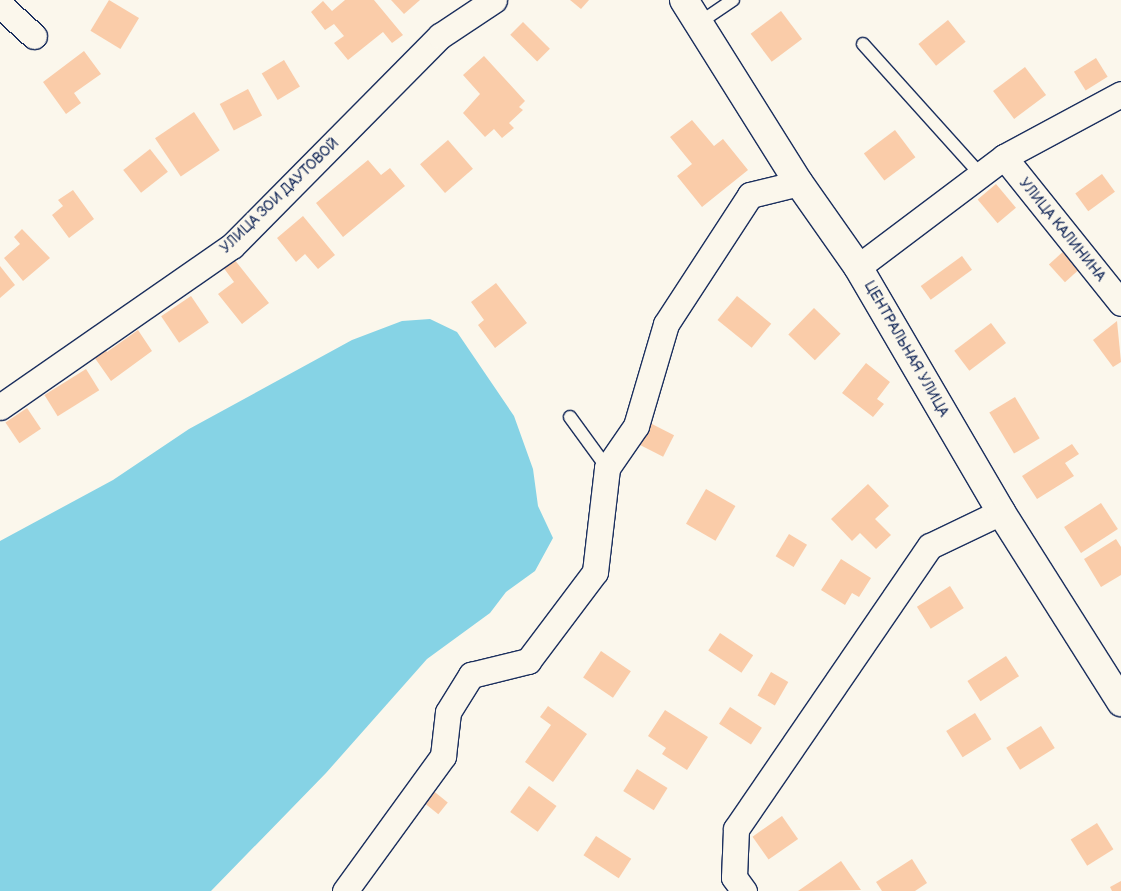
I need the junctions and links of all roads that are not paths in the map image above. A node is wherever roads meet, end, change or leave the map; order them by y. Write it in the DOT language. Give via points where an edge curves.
graph roads {
  1 [pos="494,0"];
  2 [pos="684,0"];
  3 [pos="733,0"];
  4 [pos="0,5"];
  5 [pos="699,23"];
  6 [pos="34,36"];
  7 [pos="863,44"];
  8 [pos="1121,94"];
  9 [pos="1004,157"];
  10 [pos="980,174"];
  11 [pos="799,183"];
  12 [pos="858,267"];
  13 [pos="1121,303"];
  14 [pos="0,407"];
  15 [pos="570,417"];
  16 [pos="607,468"];
  17 [pos="1001,512"];
  18 [pos="1121,702"];
  19 [pos="739,884"];
  20 [pos="345,891"];
  1 -- 14 [label="street, УЛИЦА ЗОИ ДАУТОВОЙ" via="440,36 232,246"];
  2 -- 5 [label="street, ЦЕНТРАЛЬНАЯ УЛИЦА"];
  3 -- 5 [label="lane"];
  4 -- 6 [label="street"];
  5 -- 11 [label="street, ЦЕНТРАЛЬНАЯ УЛИЦА"];
  7 -- 10 [label="lane"];
  8 -- 9 [label="street"];
  9 -- 10 [label="street"];
  9 -- 13 [label="street, УЛИЦА КАЛИНИНА"];
  10 -- 12 [label="street"];
  11 -- 12 [label="street, ЦЕНТРАЛЬНАЯ УЛИЦА"];
  11 -- 16 [label="street" via="750,195 666,324 636,426"];
  12 -- 17 [label="street, ЦЕНТРАЛЬНАЯ УЛИЦА"];
  15 -- 16 [label="lane"];
  16 -- 20 [label="street" via="595,572 528,661 471,675 448,712 443,756"];
  17 -- 18 [label="street, ЦЕНТРАЛЬНАЯ УЛИЦА"];
  17 -- 19 [label="street" via="930,546 736,829"];
}
